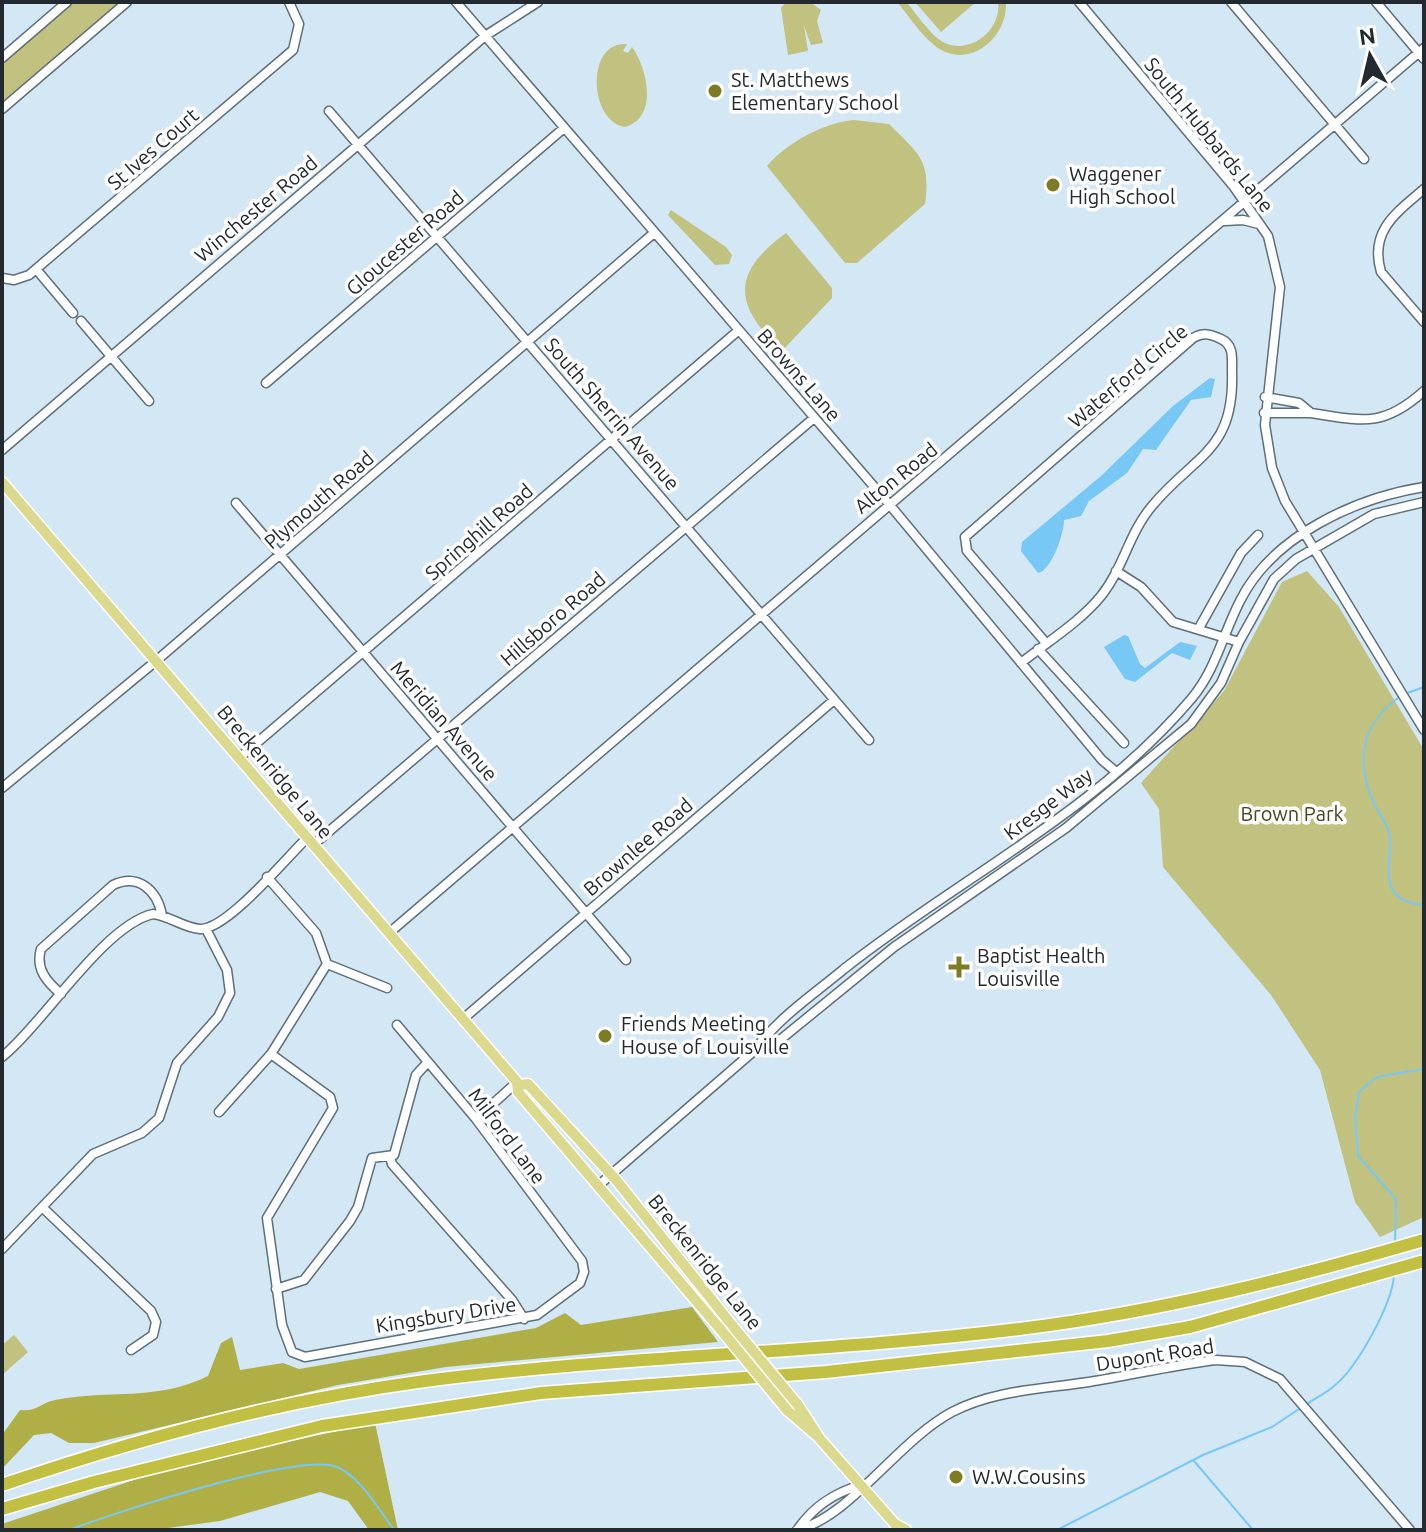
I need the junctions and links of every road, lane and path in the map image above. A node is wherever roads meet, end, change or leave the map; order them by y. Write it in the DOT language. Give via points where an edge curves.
graph roads {
  1 [pos="67,2"];
  2 [pos="127,2"];
  3 [pos="289,2"];
  4 [pos="456,2"];
  5 [pos="538,2"];
  6 [pos="1079,2"];
  7 [pos="1231,2"];
  8 [pos="1376,2"];
  9 [pos="485,36"];
  10 [pos="1422,53"];
  11 [pos="2,58"];
  12 [pos="2,109"];
  13 [pos="329,111"];
  14 [pos="1336,123"];
  15 [pos="564,128"];
  16 [pos="360,144"];
  17 [pos="1364,159"];
  18 [pos="1424,189"];
  19 [pos="1244,204"];
  20 [pos="1225,221"];
  21 [pos="1261,225"];
  22 [pos="654,233"];
  23 [pos="438,236"];
  24 [pos="36,269"];
  25 [pos="2,278"];
  26 [pos="73,313"];
  27 [pos="81,321"];
  28 [pos="1424,322"];
  29 [pos="739,330"];
  30 [pos="529,342"];
  31 [pos="111,356"];
  32 [pos="266,383"];
  33 [pos="1424,391"];
  34 [pos="1265,397"];
  35 [pos="149,401"];
  36 [pos="1264,413"];
  37 [pos="1311,413"];
  38 [pos="814,418"];
  39 [pos="612,439"];
  40 [pos="2,450"];
  41 [pos="2,482"];
  42 [pos="1424,487"];
  43 [pos="1424,502"];
  44 [pos="236,503"];
  45 [pos="889,504"];
  46 [pos="686,526"];
  47 [pos="1306,534"];
  48 [pos="1258,535"];
  49 [pos="1314,547"];
  50 [pos="280,555"];
  51 [pos="1116,571"];
  52 [pos="760,613"];
  53 [pos="1199,628"];
  54 [pos="1225,638"];
  55 [pos="1239,642"];
  56 [pos="1042,646"];
  57 [pos="363,652"];
  58 [pos="156,661"];
  59 [pos="1021,663"];
  60 [pos="834,700"];
  61 [pos="1424,730"];
  62 [pos="438,739"];
  63 [pos="869,740"];
  64 [pos="1124,743"];
  65 [pos="239,758"];
  66 [pos="1115,771"];
  67 [pos="2,788"];
  68 [pos="512,826"];
  69 [pos="310,841"];
  70 [pos="267,877"];
  71 [pos="585,914"];
  72 [pos="162,915"];
  73 [pos="206,929"];
  74 [pos="389,933"];
  75 [pos="626,960"];
  76 [pos="327,964"];
  77 [pos="387,988"];
  78 [pos="61,994"];
  79 [pos="463,1019"];
  80 [pos="397,1025"];
  81 [pos="755,1050"];
  82 [pos="271,1054"];
  83 [pos="2,1057"];
  84 [pos="428,1062"];
  85 [pos="518,1083"];
  86 [pos="219,1112"];
  87 [pos="476,1119"];
  88 [pos="390,1157"];
  89 [pos="611,1174"];
  90 [pos="599,1185"];
  91 [pos="42,1207"];
  92 [pos="1421,1241"];
  93 [pos="2,1249"];
  94 [pos="1421,1262"];
  95 [pos="584,1272"];
  96 [pos="276,1289"];
  97 [pos="524,1319"];
  98 [pos="131,1350"];
  99 [pos="820,1439"];
  100 [pos="2,1485"];
  101 [pos="862,1485"];
  102 [pos="2,1509"];
  103 [pos="895,1527"];
  104 [pos="797,1530"];
  105 [pos="906,1530"];
  106 [pos="1410,1530"];
  1 -- 11 [label="street"];
  2 -- 12 [label="street"];
  3 -- 24 [label="street, St Ives Court" via="300,30 293,50"];
  4 -- 9 [label="street, Browns Lane"];
  5 -- 9 [label="street, Winchester Road"];
  6 -- 19 [label="street, South Hubbards Lane"];
  7 -- 14 [label="street"];
  8 -- 10 [label="street"];
  9 -- 15 [label="street, Browns Lane"];
  9 -- 16 [label="street, Winchester Road"];
  10 -- 14 [label="street, Alton Road"];
  13 -- 16 [label="street, South Sherrin Avenue"];
  14 -- 17 [label="street"];
  14 -- 19 [label="street, Alton Road"];
  15 -- 22 [label="street, Browns Lane"];
  15 -- 23 [label="street, Gloucester Road"];
  16 -- 23 [label="street, South Sherrin Avenue"];
  16 -- 31 [label="street, Winchester Road"];
  18 -- 28 [label="street" via="1386,221 1379,233 1378,262"];
  19 -- 20 [label="street, Alton Road"];
  19 -- 21 [label="street, South Hubbards Lane"];
  20 -- 21 [label="street"];
  20 -- 45 [label="street, Alton Road"];
  21 -- 34 [label="street, South Hubbards Lane" via="1273,250 1280,287"];
  22 -- 29 [label="street, Browns Lane"];
  22 -- 30 [label="street, Plymouth Road"];
  23 -- 30 [label="street, South Sherrin Avenue"];
  23 -- 32 [label="street, Gloucester Road"];
  24 -- 25 [label="street, St Ives Court" via="14,280"];
  24 -- 26 [label="street"];
  27 -- 31 [label="street"];
  29 -- 38 [label="street, Browns Lane"];
  29 -- 39 [label="street, Springhill Road"];
  30 -- 39 [label="street, South Sherrin Avenue"];
  30 -- 50 [label="street, Plymouth Road"];
  31 -- 35 [label="street"];
  31 -- 40 [label="street, Winchester Road"];
  33 -- 37 [label="street" via="1405,409 1373,421"];
  34 -- 36 [label="street, South Hubbards Lane"];
  34 -- 37 [label="street" via="1299,403"];
  36 -- 37 [label="street"];
  36 -- 47 [label="street, South Hubbards Lane" via="1272,468"];
  38 -- 45 [label="street, Browns Lane"];
  38 -- 46 [label="street, Hillsboro Road"];
  39 -- 46 [label="street, South Sherrin Avenue"];
  39 -- 57 [label="street, Springhill Road"];
  41 -- 58 [label="main road, Breckenridge Lane"];
  42 -- 47 [label="street, Kresge Way" via="1370,498"];
  43 -- 49 [label="street, Kresge Way" via="1374,514"];
  44 -- 50 [label="street, Meridian Avenue"];
  45 -- 52 [label="street, Alton Road"];
  45 -- 59 [label="street, Browns Lane"];
  46 -- 52 [label="street, South Sherrin Avenue"];
  46 -- 62 [label="street, Hillsboro Road"];
  47 -- 49 [label="street"];
  47 -- 54 [label="street, Kresge Way" via="1251,583"];
  48 -- 53 [label="street" via="1241,553"];
  49 -- 55 [label="street, Kresge Way" via="1274,579"];
  49 -- 61 [label="street"];
  50 -- 57 [label="street, Meridian Avenue"];
  50 -- 58 [label="street, Plymouth Road"];
  51 -- 53 [label="street" via="1141,587 1173,622"];
  51 -- 56 [label="street, Waterford Circle" via="1098,599"];
  51 -- 56 [label="street, Waterford Circle" via="1148,512 1201,462 1220,434 1232,391 1231,349 1210,334 1193,338 967,535 967,551"];
  52 -- 60 [label="street, South Sherrin Avenue"];
  52 -- 68 [label="street, Alton Road"];
  53 -- 54 [label="street"];
  54 -- 55 [label="street"];
  54 -- 66 [label="street, Kresge Way" via="1191,698"];
  55 -- 81 [label="street, Kresge Way" via="1203,710 1158,753 1066,828 894,947 775,1044"];
  56 -- 59 [label="street, Waterford Circle"];
  56 -- 64 [label="street"];
  57 -- 62 [label="street, Meridian Avenue"];
  57 -- 65 [label="street, Springhill Road"];
  58 -- 65 [label="main road, Breckenridge Lane"];
  58 -- 67 [label="street, Plymouth Road"];
  59 -- 66 [label="street, Browns Lane"];
  60 -- 63 [label="street, South Sherrin Avenue"];
  60 -- 71 [label="street, Brownlee Road"];
  62 -- 68 [label="street, Meridian Avenue"];
  62 -- 69 [label="street, Hillsboro Road"];
  65 -- 69 [label="main road, Breckenridge Lane"];
  66 -- 81 [label="street, Kresge Way" via="1060,819 870,949 767,1033"];
  68 -- 71 [label="street, Meridian Avenue"];
  68 -- 74 [label="street, Alton Road"];
  69 -- 70 [label="street, Hillsboro Road"];
  69 -- 74 [label="main road, Breckenridge Lane"];
  70 -- 73 [label="street, Hillsboro Road" via="231,913"];
  70 -- 76 [label="street" via="316,933"];
  71 -- 75 [label="street, Meridian Avenue"];
  71 -- 79 [label="street, Brownlee Road"];
  72 -- 73 [label="street"];
  72 -- 78 [label="street" via="147,915 129,925"];
  72 -- 78 [label="street" via="159,901 143,884 127,880 113,885 41,949 43,975"];
  73 -- 91 [label="street" via="227,970 230,993 218,1017 177,1063 163,1112 148,1129 93,1154"];
  74 -- 79 [label="main road, Breckenridge Lane"];
  76 -- 77 [label="street"];
  76 -- 82 [label="street"];
  78 -- 83 [label="street"];
  79 -- 85 [label="main road, Breckenridge Lane"];
  80 -- 84 [label="street, Milford Lane"];
  81 -- 89 [label="street, Kresge Way"];
  82 -- 86 [label="street"];
  82 -- 96 [label="street" via="330,1097 333,1108 267,1218"];
  84 -- 87 [label="street, Milford Lane"];
  84 -- 88 [label="street" via="416,1075"];
  85 -- 87 [label="street"];
  85 -- 89 [label="main road, Breckenridge Lane" via="528,1084"];
  85 -- 90 [label="main road, Breckenridge Lane" via="518,1092"];
  87 -- 95 [label="street, Milford Lane" via="582,1261"];
  88 -- 96 [label="street" via="372,1158 358,1207 310,1273 301,1282"];
  88 -- 97 [label="street"];
  89 -- 90 [label="street, Kresge Way"];
  89 -- 99 [label="main road, Breckenridge Lane, bridge"];
  90 -- 99 [label="main road, Breckenridge Lane, bridge" via="787,1410"];
  91 -- 93 [label="street"];
  91 -- 98 [label="street" via="151,1311 156,1322 153,1335"];
  92 -- 100 [label="highway" via="1307,1274 1153,1308 1029,1328 589,1364 307,1401 200,1426"];
  94 -- 102 [label="highway" via="1190,1327 1108,1341 963,1359 541,1393 322,1426"];
  95 -- 97 [label="street, Kingsbury Drive" via="577,1286"];
  96 -- 97 [label="street, Kingsbury Drive" via="289,1349 305,1357"];
  99 -- 101 [label="main road, Breckenridge Lane"];
  101 -- 103 [label="main road, Breckenridge Lane"];
  101 -- 104 [label="street" via="814,1526"];
  101 -- 104 [label="street" via="837,1492"];
  101 -- 106 [label="street, Dupont Road" via="945,1416 975,1402 1232,1360 1272,1373 1296,1395"];
  103 -- 105 [label="main road, Breckenridge Lane"];
}
